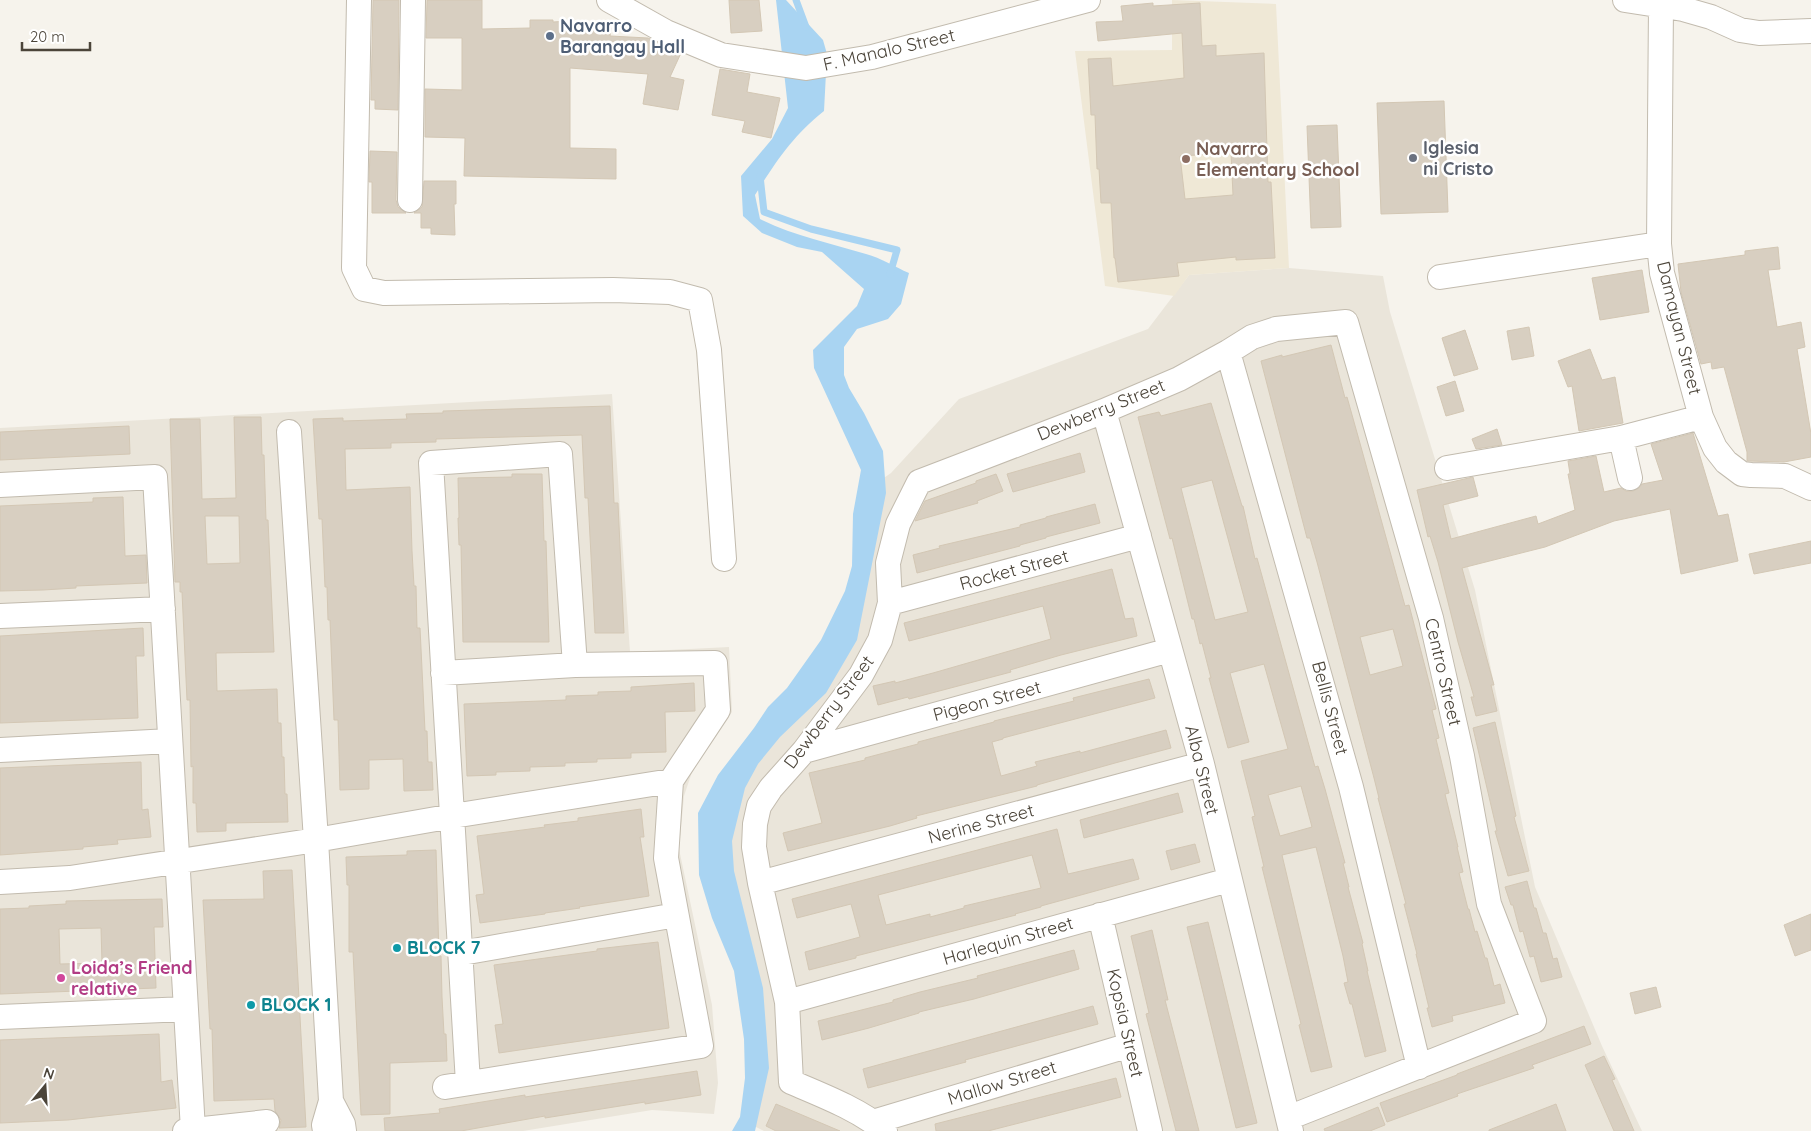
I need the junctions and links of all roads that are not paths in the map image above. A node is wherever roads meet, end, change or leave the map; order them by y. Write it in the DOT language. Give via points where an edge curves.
graph roads {
  1 [pos="359,0"];
  2 [pos="413,0"];
  3 [pos="609,0"];
  4 [pos="1088,0"];
  5 [pos="1625,0"];
  6 [pos="1661,5"];
  7 [pos="1811,31"];
  8 [pos="410,200"];
  9 [pos="1660,244"];
  10 [pos="1440,277"];
  11 [pos="1346,322"];
  12 [pos="1228,352"];
  13 [pos="1104,411"];
  14 [pos="1701,417"];
  15 [pos="289,432"];
  16 [pos="1621,438"];
  17 [pos="1447,468"];
  18 [pos="1630,478"];
  19 [pos="0,485"];
  20 [pos="1811,488"];
  21 [pos="1138,536"];
  22 [pos="724,559"];
  23 [pos="890,603"];
  24 [pos="163,609"];
  25 [pos="0,616"];
  26 [pos="1170,650"];
  27 [pos="575,665"];
  28 [pos="443,673"];
  29 [pos="170,741"];
  30 [pos="0,750"];
  31 [pos="804,751"];
  32 [pos="1202,764"];
  33 [pos="671,781"];
  34 [pos="453,816"];
  35 [pos="316,840"];
  36 [pos="177,860"];
  37 [pos="1229,880"];
  38 [pos="0,882"];
  39 [pos="760,883"];
  40 [pos="676,915"];
  41 [pos="1100,915"];
  42 [pos="462,953"];
  43 [pos="787,1002"];
  44 [pos="186,1009"];
  45 [pos="0,1017"];
  46 [pos="1130,1045"];
  47 [pos="1419,1067"];
  48 [pos="468,1083"];
  49 [pos="445,1087"];
  50 [pos="331,1101"];
  51 [pos="267,1122"];
  52 [pos="1290,1124"];
  53 [pos="879,1126"];
  54 [pos="189,1130"];
  55 [pos="325,1131"];
  56 [pos="344,1131"];
  57 [pos="1150,1131"];
  1 -- 22 [label="street" via="354,268 364,290 384,293 613,290 670,292 700,300 709,350"];
  2 -- 8 [label="street"];
  3 -- 4 [label="street, F. Manalo Street" via="666,32 721,55 806,68 872,57"];
  5 -- 6 [label="street"];
  6 -- 7 [label="street" via="1697,12 1740,30 1759,33"];
  6 -- 9 [label="street, Damayan Street"];
  9 -- 10 [label="street"];
  9 -- 14 [label="street, Damayan Street" via="1662,272"];
  11 -- 12 [label="street, Dewberry Street" via="1276,329 1252,337"];
  11 -- 47 [label="street, Centro Street" via="1431,618 1462,756 1489,904 1534,1021"];
  12 -- 13 [label="street, Dewberry Street" via="1179,379"];
  12 -- 47 [label="street, Bellis Street" via="1351,787"];
  13 -- 21 [label="street, Alba Street"];
  13 -- 23 [label="street, Dewberry Street" via="919,482 898,524 888,563"];
  14 -- 16 [label="street"];
  14 -- 20 [label="street, Damayan Street" via="1726,462 1742,474 1785,476"];
  15 -- 35 [label="street"];
  16 -- 17 [label="street"];
  16 -- 18 [label="street"];
  19 -- 24 [label="street" via="155,477"];
  21 -- 23 [label="street, Rocket Street"];
  21 -- 26 [label="street, Alba Street"];
  23 -- 31 [label="street, Dewberry Street" via="880,640 861,675"];
  24 -- 25 [label="street"];
  24 -- 29 [label="street"];
  26 -- 31 [label="street, Pigeon Street"];
  26 -- 32 [label="street, Alba Street"];
  27 -- 28 [label="street"];
  27 -- 28 [label="street" via="560,454 431,463"];
  27 -- 33 [label="street" via="715,663 718,710"];
  28 -- 34 [label="street"];
  29 -- 30 [label="street"];
  29 -- 36 [label="street"];
  31 -- 39 [label="street, Dewberry Street" via="770,788 759,806 754,847"];
  32 -- 37 [label="street, Alba Street"];
  32 -- 39 [label="street, Nerine Street"];
  33 -- 34 [label="street"];
  33 -- 40 [label="street" via="666,858"];
  34 -- 35 [label="street"];
  34 -- 42 [label="street"];
  35 -- 36 [label="street"];
  35 -- 50 [label="street"];
  36 -- 38 [label="street" via="70,878"];
  36 -- 44 [label="street"];
  37 -- 41 [label="street, Harlequin Street"];
  37 -- 52 [label="street, Alba Street"];
  39 -- 43 [label="street, Dewberry Street"];
  40 -- 42 [label="street"];
  40 -- 48 [label="street" via="702,1046"];
  41 -- 43 [label="street, Harlequin Street"];
  41 -- 46 [label="street, Kopsia Street"];
  42 -- 48 [label="street"];
  43 -- 53 [label="street, Dewberry Street" via="791,1082 835,1101"];
  44 -- 45 [label="street"];
  44 -- 54 [label="street"];
  46 -- 53 [label="street, Mallow Street"];
  46 -- 57 [label="street, Kopsia Street"];
  47 -- 52 [label="street"];
  48 -- 49 [label="street"];
  50 -- 55 [label="street"];
  50 -- 56 [label="street"];
  51 -- 54 [label="street"];
}
